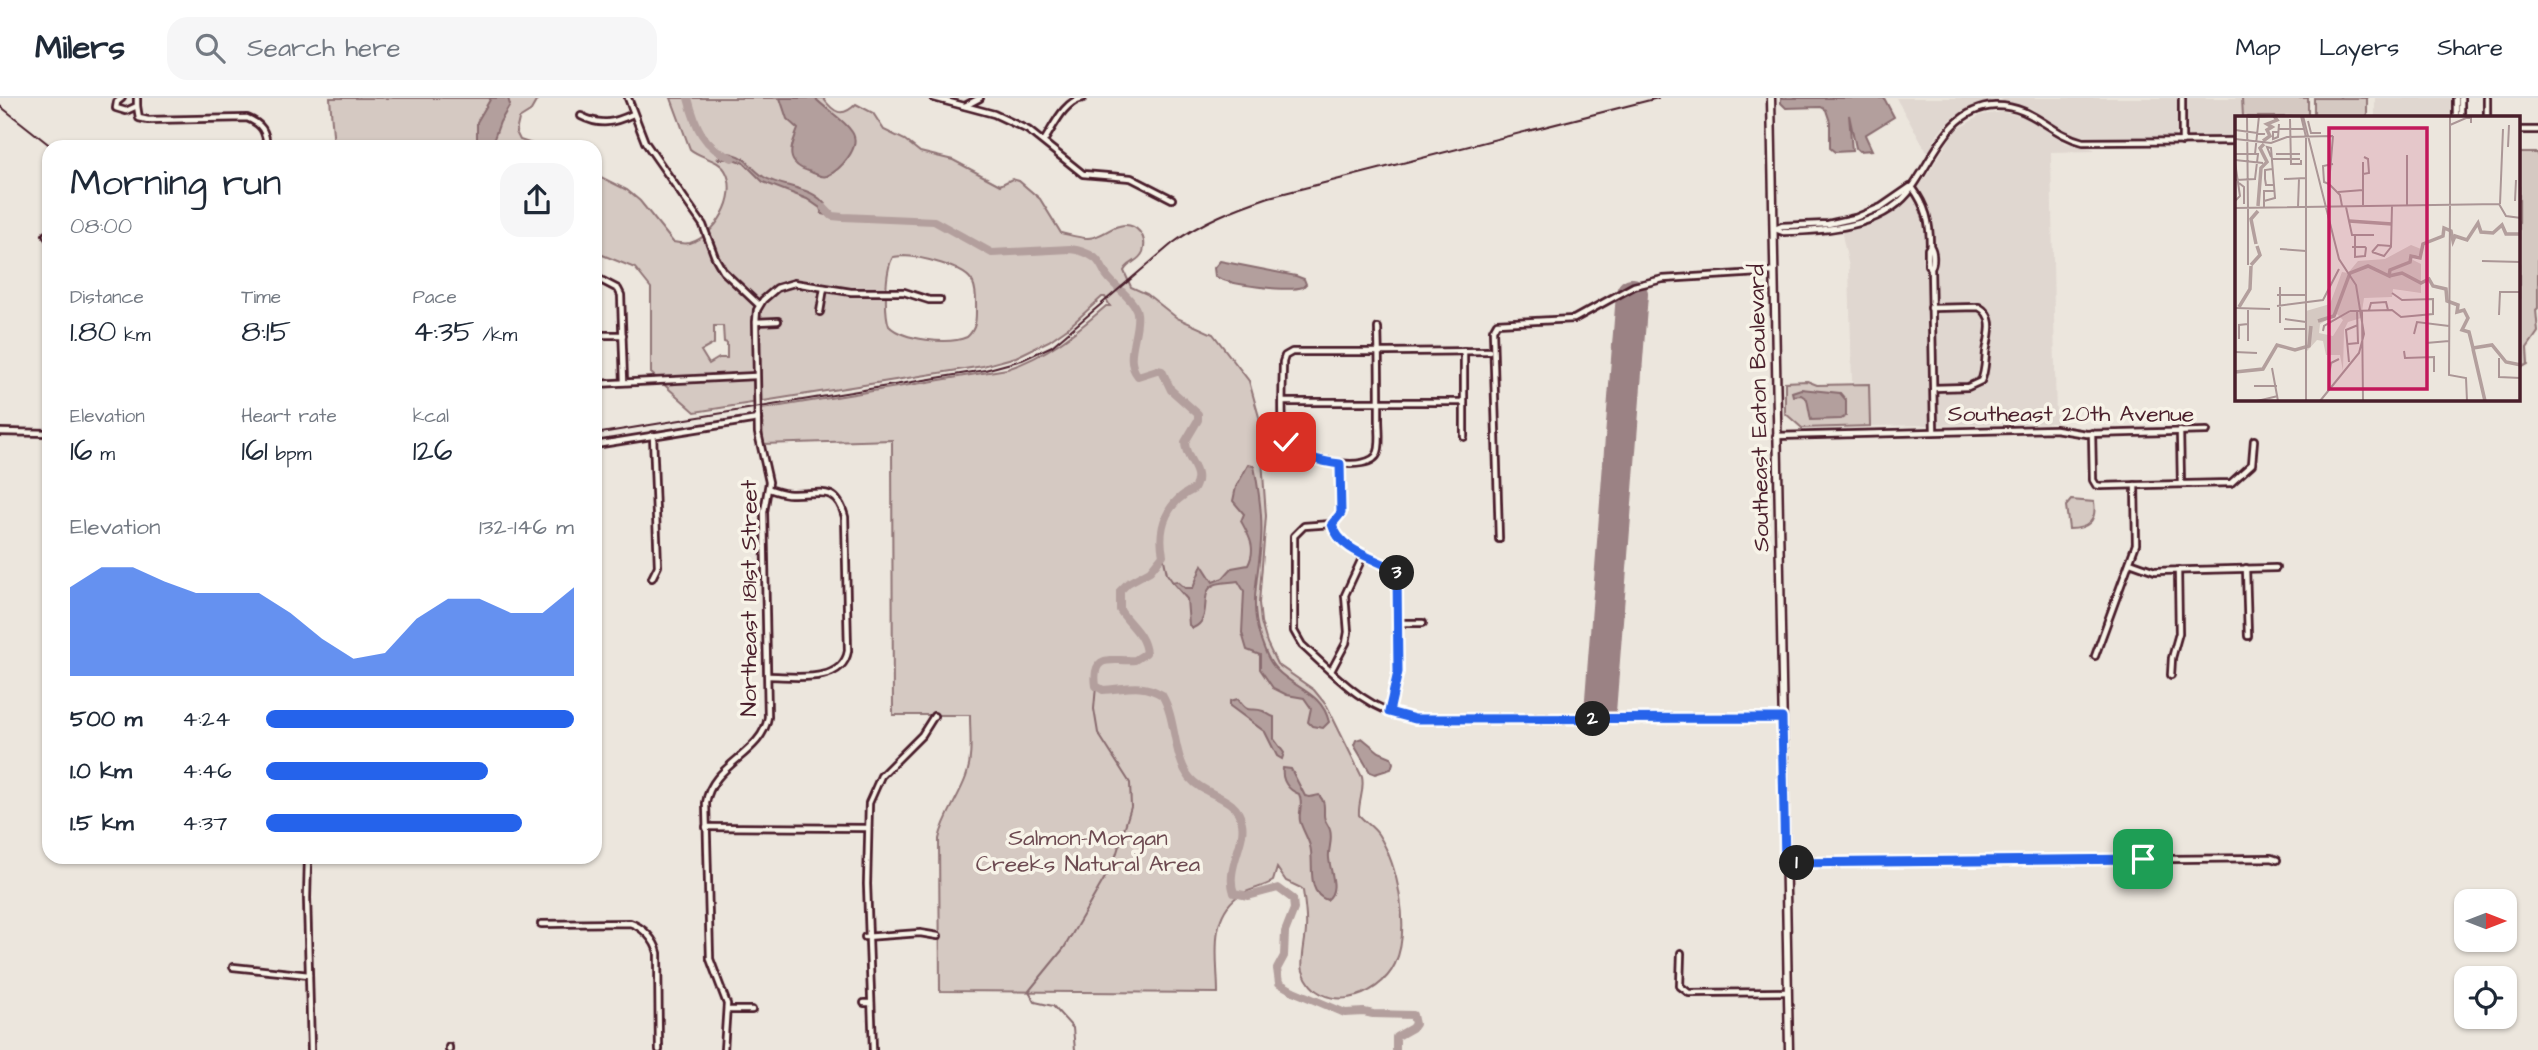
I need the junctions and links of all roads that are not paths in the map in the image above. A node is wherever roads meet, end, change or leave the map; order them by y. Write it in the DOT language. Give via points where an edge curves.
graph roads {
  1 [pos="122,98"];
  2 [pos="137,98"];
  3 [pos="628,98"];
  4 [pos="934,98"];
  5 [pos="980,98"];
  6 [pos="1083,98"];
  7 [pos="1771,98"];
  8 [pos="1996,98"];
  9 [pos="2182,98"];
  10 [pos="2459,98"];
  11 [pos="2487,98"];
  12 [pos="137,106"];
  13 [pos="1996,106"];
  14 [pos="964,107"];
  15 [pos="633,114"];
  16 [pos="581,116"];
  17 [pos="2459,116"];
  18 [pos="2487,116"];
  19 [pos="2520,130"];
  20 [pos="2538,130"];
  21 [pos="266,140"];
  22 [pos="1044,141"];
  23 [pos="2235,141"];
  24 [pos="2182,142"];
  25 [pos="1911,186"];
  26 [pos="1172,199"];
  27 [pos="1775,229"];
  28 [pos="1774,272"];
  29 [pos="602,281"];
  30 [pos="824,288"];
  31 [pos="940,300"];
  32 [pos="759,305"];
  33 [pos="1931,308"];
  34 [pos="820,312"];
  35 [pos="778,321"];
  36 [pos="756,322"];
  37 [pos="1378,328"];
  38 [pos="602,335"];
  39 [pos="623,335"];
  40 [pos="1464,351"];
  41 [pos="1489,351"];
  42 [pos="1378,352"];
  43 [pos="756,376"];
  44 [pos="624,382"];
  45 [pos="602,384"];
  46 [pos="1934,387"];
  47 [pos="1283,402"];
  48 [pos="1379,402"];
  49 [pos="1464,402"];
  50 [pos="758,419"];
  51 [pos="1934,431"];
  52 [pos="2207,431"];
  53 [pos="0,432"];
  54 [pos="2180,432"];
  55 [pos="42,433"];
  56 [pos="2092,433"];
  57 [pos="653,435"];
  58 [pos="1776,436"];
  59 [pos="1464,437"];
  60 [pos="2255,440"];
  61 [pos="602,444"];
  62 [pos="1340,464"];
  63 [pos="2181,484"];
  64 [pos="2135,485"];
  65 [pos="769,489"];
  66 [pos="1332,524"];
  67 [pos="1499,539"];
  68 [pos="1364,554"];
  69 [pos="2130,562"];
  70 [pos="2276,568"];
  71 [pos="2246,569"];
  72 [pos="2178,570"];
  73 [pos="652,578"];
  74 [pos="1398,623"];
  75 [pos="1423,623"];
  76 [pos="2248,636"];
  77 [pos="2095,656"];
  78 [pos="1331,671"];
  79 [pos="2171,675"];
  80 [pos="768,676"];
  81 [pos="1389,712"];
  82 [pos="934,716"];
  83 [pos="1782,718"];
  84 [pos="706,827"];
  85 [pos="867,828"];
  86 [pos="2277,860"];
  87 [pos="1785,863"];
  88 [pos="308,864"];
  89 [pos="541,924"];
  90 [pos="938,936"];
  91 [pos="867,937"];
  92 [pos="1681,953"];
  93 [pos="233,967"];
  94 [pos="309,975"];
  95 [pos="1788,992"];
  96 [pos="864,1003"];
  97 [pos="872,1003"];
  98 [pos="728,1010"];
  99 [pos="752,1010"];
  100 [pos="311,1050"];
  101 [pos="659,1050"];
  102 [pos="724,1050"];
  103 [pos="873,1050"];
  104 [pos="1789,1050"];
  1 -- 12 [label="street" via="118,110"];
  2 -- 12 [label="street"];
  3 -- 15 [label="street"];
  4 -- 14 [label="street"];
  5 -- 14 [label="street"];
  6 -- 22 [label="street" via="1064,110"];
  7 -- 27 [label="main road, Southeast Eaton Boulevard"];
  8 -- 13 [label="street"];
  9 -- 24 [label="street"];
  10 -- 17 [label="street"];
  11 -- 18 [label="street"];
  12 -- 21 [label="street" via="139,118 148,120 247,118 264,129"];
  13 -- 24 [label="street" via="2029,112 2061,134 2083,142"];
  13 -- 25 [label="street" via="1973,112 1954,124"];
  14 -- 22 [label="street" via="994,114"];
  15 -- 16 [label="street" via="604,123"];
  15 -- 32 [label="street" via="645,142 704,225 723,271"];
  19 -- 20 [label="street"];
  22 -- 26 [label="street" via="1083,174 1131,178"];
  23 -- 24 [label="street"];
  25 -- 27 [label="street" via="1893,205 1856,223 1820,230"];
  25 -- 33 [label="street" via="1926,211"];
  27 -- 28 [label="main road, Southeast Eaton Boulevard"];
  28 -- 58 [label="main road, Southeast Eaton Boulevard"];
  28 -- 67 [label="street" via="1663,279 1629,289 1574,319 1497,323 1493,330"];
  29 -- 39 [label="street" via="618,289"];
  30 -- 31 [label="street" via="904,292"];
  30 -- 32 [label="street" via="788,284"];
  30 -- 34 [label="street"];
  32 -- 36 [label="street, Northeast 181st Street"];
  33 -- 46 [label="street"];
  33 -- 46 [label="street" via="1976,306 1990,319 1979,383"];
  35 -- 36 [label="street"];
  36 -- 43 [label="street, Northeast 181st Street"];
  37 -- 42 [label="street"];
  38 -- 39 [label="street"];
  39 -- 44 [label="street"];
  40 -- 41 [label="street"];
  40 -- 42 [label="street"];
  40 -- 49 [label="street"];
  42 -- 47 [label="street" via="1287,354"];
  42 -- 48 [label="street"];
  43 -- 44 [label="street"];
  43 -- 50 [label="street, Northeast 181st Street"];
  44 -- 45 [label="street"];
  46 -- 51 [label="street"];
  47 -- 48 [label="street"];
  47 -- 62 [label="street" via="1287,444 1295,451"];
  48 -- 49 [label="street"];
  48 -- 62 [label="street" via="1375,458"];
  49 -- 59 [label="street"];
  50 -- 57 [label="street"];
  50 -- 65 [label="street, Northeast 181st Street"];
  51 -- 56 [label="street, Southeast 20th Avenue" via="2055,429"];
  51 -- 58 [label="street, Southeast 20th Avenue"];
  52 -- 54 [label="street, Southeast 20th Avenue"];
  53 -- 55 [label="street"];
  54 -- 56 [label="street, Southeast 20th Avenue"];
  54 -- 63 [label="street"];
  56 -- 64 [label="street" via="2096,485"];
  57 -- 61 [label="street"];
  57 -- 73 [label="street" via="658,566"];
  58 -- 83 [label="main road, Southeast Eaton Boulevard"];
  60 -- 63 [label="street" via="2252,464 2231,483"];
  62 -- 66 [label="street" via="1341,513"];
  63 -- 64 [label="street"];
  64 -- 69 [label="street" via="2136,544"];
  65 -- 80 [label="street, Northeast 181st Street" via="764,512"];
  65 -- 80 [label="street" via="788,494 822,492 842,506 848,651 834,672"];
  66 -- 68 [label="street" via="1340,541"];
  66 -- 78 [label="street" via="1304,526 1293,541 1296,636"];
  68 -- 74 [label="street" via="1396,572"];
  68 -- 78 [label="street" via="1345,595 1346,643"];
  69 -- 72 [label="street" via="2155,570"];
  69 -- 77 [label="street"];
  70 -- 71 [label="street"];
  71 -- 72 [label="street"];
  71 -- 76 [label="street"];
  72 -- 79 [label="street" via="2179,633"];
  74 -- 75 [label="street"];
  74 -- 81 [label="street" via="1398,672"];
  78 -- 81 [label="street"];
  80 -- 84 [label="street, Northeast 181st Street" via="765,729 717,776 706,803"];
  81 -- 83 [label="street" via="1415,719"];
  82 -- 85 [label="street" via="877,782"];
  83 -- 87 [label="main road, Southeast Eaton Boulevard"];
  84 -- 85 [label="street"];
  84 -- 98 [label="street, Northeast 181st Street" via="711,882 709,959"];
  85 -- 91 [label="street"];
  86 -- 87 [label="street"];
  87 -- 95 [label="main road, Southeast Eaton Boulevard"];
  88 -- 94 [label="street"];
  89 -- 101 [label="street" via="630,923 656,943"];
  90 -- 91 [label="street"];
  91 -- 97 [label="street"];
  92 -- 95 [label="street" via="1680,986 1689,993"];
  93 -- 94 [label="street"];
  94 -- 100 [label="street"];
  95 -- 104 [label="main road, Southeast Eaton Boulevard"];
  96 -- 97 [label="street"];
  97 -- 103 [label="street"];
  98 -- 99 [label="street"];
  98 -- 102 [label="street"];
}
